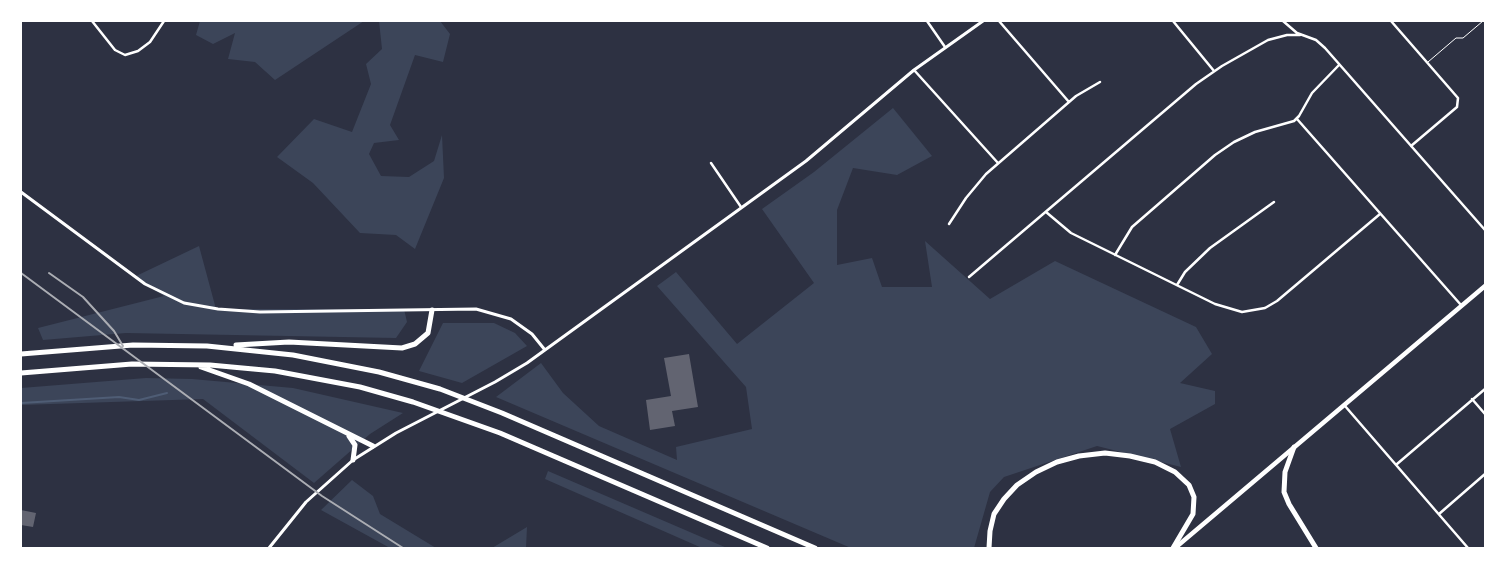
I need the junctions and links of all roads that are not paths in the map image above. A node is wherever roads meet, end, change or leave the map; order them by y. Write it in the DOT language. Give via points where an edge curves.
graph roads {
  1 [pos="92,21"];
  2 [pos="164,21"];
  3 [pos="928,21"];
  4 [pos="983,21"];
  5 [pos="999,21"];
  6 [pos="1173,21"];
  7 [pos="1283,21"];
  8 [pos="1391,21"];
  9 [pos="1483,21"];
  10 [pos="1300,35"];
  11 [pos="945,47"];
  12 [pos="1428,62"];
  13 [pos="1339,65"];
  14 [pos="914,70"];
  15 [pos="1214,71"];
  16 [pos="1100,82"];
  17 [pos="1069,102"];
  18 [pos="1296,119"];
  19 [pos="1410,146"];
  20 [pos="711,163"];
  21 [pos="998,163"];
  22 [pos="21,192"];
  23 [pos="1274,202"];
  24 [pos="741,207"];
  25 [pos="1046,212"];
  26 [pos="1380,214"];
  27 [pos="949,224"];
  28 [pos="1485,230"];
  29 [pos="1115,255"];
  30 [pos="969,277"];
  31 [pos="1176,286"];
  32 [pos="1485,286"];
  33 [pos="1461,305"];
  34 [pos="432,310"];
  35 [pos="216,346"];
  36 [pos="544,350"];
  37 [pos="21,354"];
  38 [pos="195,364"];
  39 [pos="21,373"];
  40 [pos="1485,389"];
  41 [pos="1472,399"];
  42 [pos="1344,405"];
  43 [pos="1485,414"];
  44 [pos="343,431"];
  45 [pos="373,446"];
  46 [pos="1294,447"];
  47 [pos="353,460"];
  48 [pos="1397,465"];
  49 [pos="1485,474"];
  50 [pos="1439,514"];
  51 [pos="269,548"];
  52 [pos="767,548"];
  53 [pos="815,548"];
  54 [pos="989,548"];
  55 [pos="1174,548"];
  56 [pos="1316,548"];
  57 [pos="1468,548"];
  1 -- 2 [label="street" via="115,50 126,55 150,42"];
  3 -- 11 [label="street"];
  4 -- 11 [label="street"];
  5 -- 17 [label="street"];
  6 -- 15 [label="street"];
  7 -- 10 [label="street"];
  8 -- 12 [label="street"];
  9 -- 12 [label="lane" via="1463,38 1456,38"];
  10 -- 13 [label="street" via="1316,40"];
  10 -- 15 [label="street" via="1268,40"];
  11 -- 14 [label="street"];
  12 -- 19 [label="street" via="1455,94 1458,103"];
  13 -- 18 [label="street" via="1312,93"];
  13 -- 19 [label="street"];
  14 -- 21 [label="street"];
  14 -- 24 [label="street" via="821,150"];
  15 -- 25 [label="street"];
  16 -- 17 [label="street"];
  17 -- 21 [label="street"];
  18 -- 26 [label="street"];
  18 -- 29 [label="street" via="1289,124 1248,135 1215,155 1132,227"];
  19 -- 28 [label="street"];
  20 -- 24 [label="street"];
  21 -- 27 [label="street" via="972,190"];
  22 -- 34 [label="street" via="145,284 184,303 253,312"];
  23 -- 31 [label="street" via="1210,248 1185,272"];
  24 -- 36 [label="street"];
  25 -- 29 [label="street" via="1071,233"];
  25 -- 30 [label="street"];
  26 -- 31 [label="street" via="1265,308 1242,312 1228,310"];
  26 -- 33 [label="street"];
  29 -- 31 [label="street"];
  32 -- 33 [label="main road"];
  33 -- 42 [label="main road"];
  34 -- 35 [label="highway" via="428,333 415,344 402,348 289,342"];
  34 -- 36 [label="street" via="476,309 499,314 526,330"];
  35 -- 37 [label="highway" via="133,345"];
  35 -- 53 [label="highway" via="336,362 440,389"];
  36 -- 45 [label="street" via="481,389"];
  38 -- 39 [label="highway" via="132,364"];
  38 -- 44 [label="highway" via="249,384"];
  38 -- 52 [label="highway" via="296,374 413,402 500,433"];
  40 -- 41 [label="street"];
  41 -- 43 [label="street"];
  41 -- 48 [label="street"];
  42 -- 46 [label="main road"];
  42 -- 48 [label="street"];
  44 -- 45 [label="highway"];
  44 -- 47 [label="highway" via="354,441"];
  45 -- 47 [label="street"];
  46 -- 55 [label="main road"];
  46 -- 56 [label="highway" via="1285,472 1284,492"];
  47 -- 51 [label="street" via="306,502"];
  48 -- 50 [label="street"];
  49 -- 50 [label="street"];
  50 -- 57 [label="street"];
  54 -- 55 [label="highway" via="994,514 1017,485 1057,462 1105,453 1148,460 1170,469 1185,480 1192,491 1194,508 1191,520"];
}
